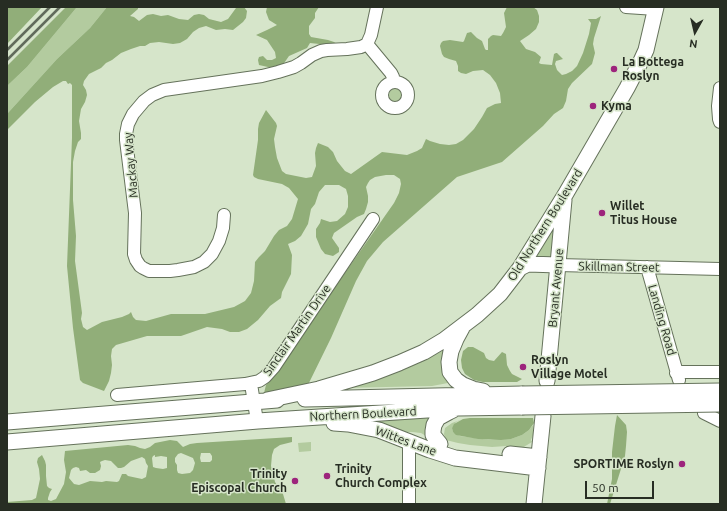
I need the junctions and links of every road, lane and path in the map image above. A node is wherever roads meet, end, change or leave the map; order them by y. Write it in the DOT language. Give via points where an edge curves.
graph roads {
  1 [pos="377,7"];
  2 [pos="626,7"];
  3 [pos="656,8"];
  4 [pos="367,44"];
  5 [pos="393,81"];
  6 [pos="720,88"];
  7 [pos="720,122"];
  8 [pos="565,195"];
  9 [pos="224,215"];
  10 [pos="373,219"];
  11 [pos="558,265"];
  12 [pos="647,267"];
  13 [pos="520,268"];
  14 [pos="720,269"];
  15 [pos="463,326"];
  16 [pos="720,372"];
  17 [pos="547,381"];
  18 [pos="251,384"];
  19 [pos="720,391"];
  20 [pos="117,395"];
  21 [pos="261,401"];
  22 [pos="522,401"];
  23 [pos="720,404"];
  24 [pos="458,408"];
  25 [pos="704,413"];
  26 [pos="544,416"];
  27 [pos="273,420"];
  28 [pos="257,421"];
  29 [pos="720,421"];
  30 [pos="7,422"];
  31 [pos="7,442"];
  32 [pos="409,442"];
  33 [pos="435,447"];
  34 [pos="409,462"];
  35 [pos="539,463"];
  36 [pos="409,504"];
  37 [pos="534,504"];
  1 -- 4 [label="street"];
  2 -- 3 [label="street"];
  3 -- 8 [label="main road, Old Northern Boulevard" via="641,62"];
  4 -- 5 [label="street" via="393,77"];
  4 -- 9 [label="street, Mackay Way" via="316,52 301,63 262,76 164,90 144,101 137,109 130,119 126,134 136,212 134,254 140,266 149,271 170,271 194,267 204,262 219,241"];
  6 -- 7 [label="street"];
  8 -- 11 [label="main road, Bryant Avenue"];
  8 -- 13 [label="main road, Old Northern Boulevard"];
  10 -- 18 [label="street, Sinclair Martin Drive" via="274,367 265,377"];
  11 -- 12 [label="street, Skillman Street"];
  11 -- 13 [label="main road, Skillman Street" via="525,264"];
  11 -- 17 [label="main road, Bryant Avenue"];
  12 -- 14 [label="street, Skillman Street"];
  12 -- 16 [label="street, Landing Road" via="678,376 682,372"];
  13 -- 15 [label="main road, Old Northern Boulevard" via="500,294"];
  15 -- 21 [label="main road, Old Northern Boulevard" via="424,352 373,373 320,389"];
  15 -- 22 [label="main road" via="449,358 453,377 473,389"];
  18 -- 20 [label="street, Sinclair Martin Drive"];
  18 -- 21 [label="street"];
  19 -- 22 [label="main road, Northern Boulevard, bridge"];
  21 -- 22 [label="main road, Northern Boulevard" via="327,398"];
  21 -- 28 [label="street"];
  21 -- 30 [label="main road, Northern Boulevard"];
  22 -- 23 [label="main road, Northern Boulevard, bridge"];
  22 -- 24 [label="main road, Northern Boulevard"];
  24 -- 27 [label="main road, Northern Boulevard"];
  24 -- 33 [label="main road" via="438,418 433,431"];
  25 -- 29 [label="street"];
  26 -- 35 [label="main road"];
  27 -- 28 [label="main road, Northern Boulevard"];
  27 -- 32 [label="main road, Wittes Lane" via="348,424 379,430"];
  28 -- 31 [label="main road, Northern Boulevard"];
  32 -- 33 [label="main road" via="418,438"];
  32 -- 34 [label="street"];
  33 -- 34 [label="street" via="416,452"];
  33 -- 35 [label="main road" via="471,450"];
  34 -- 36 [label="street"];
  35 -- 37 [label="main road"];
}
